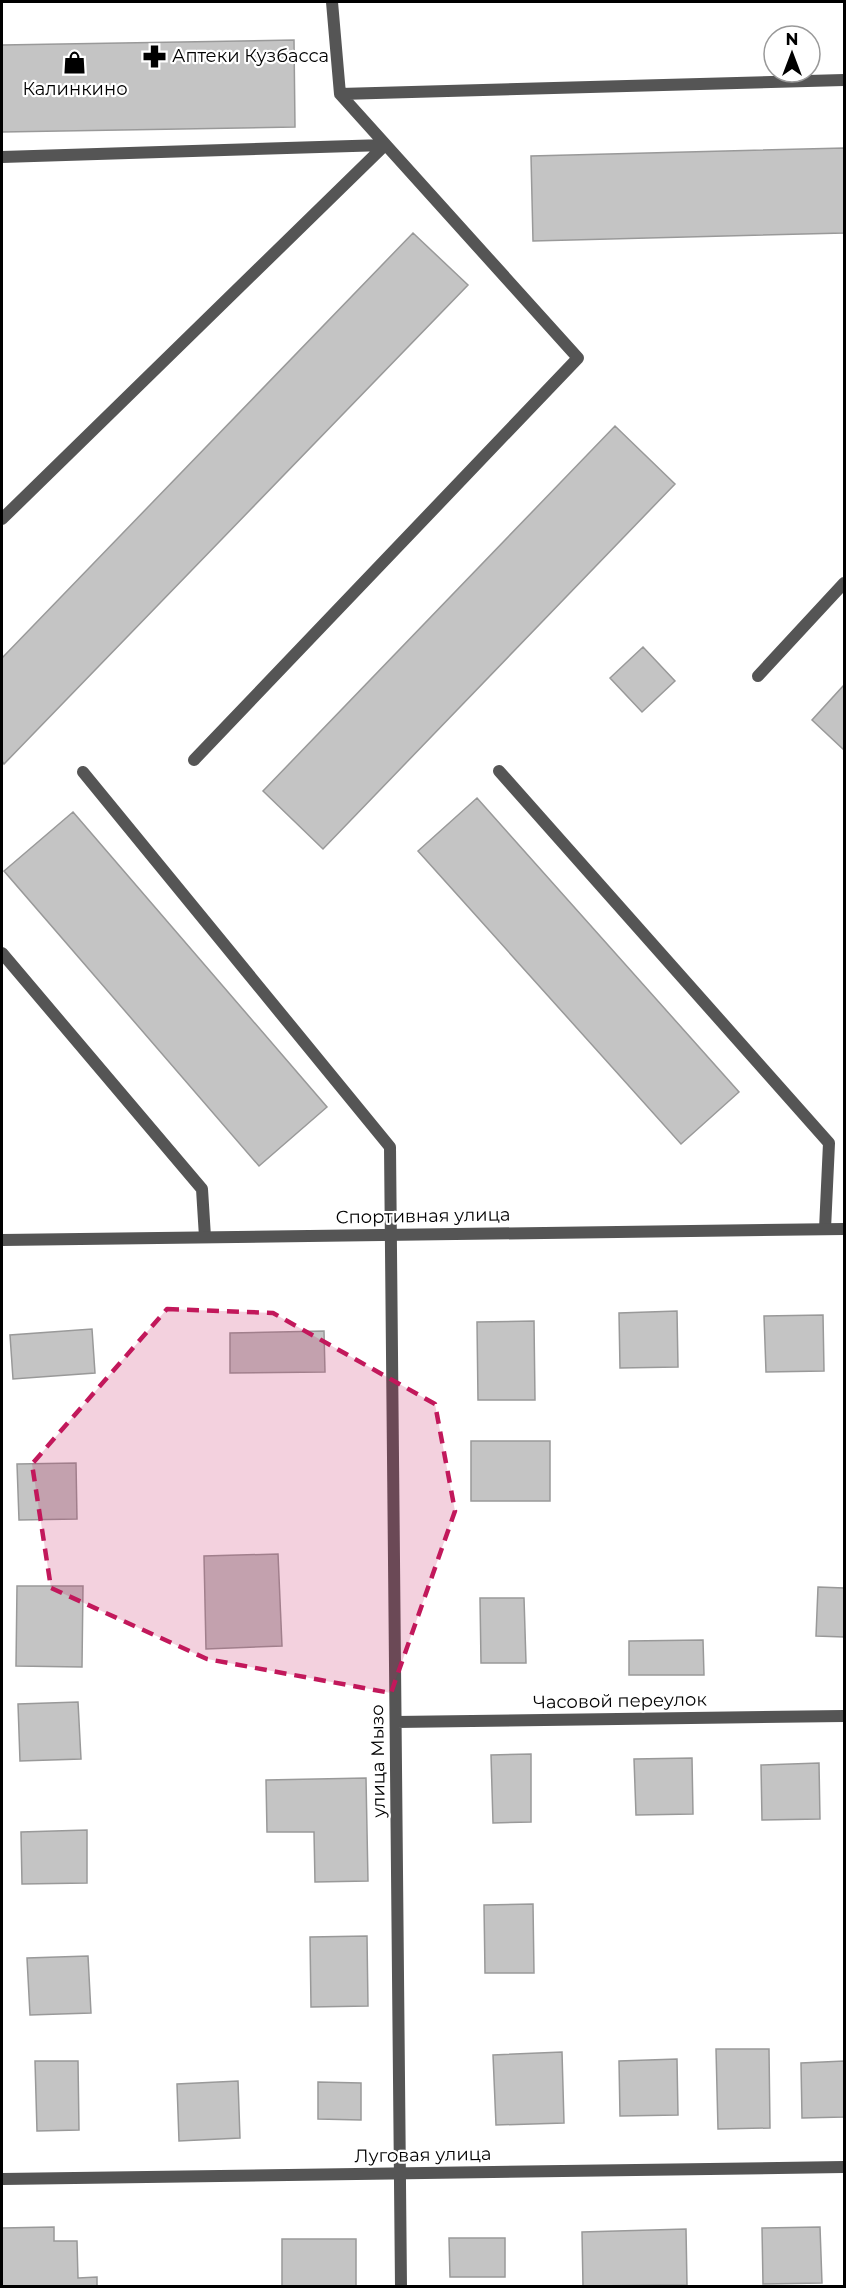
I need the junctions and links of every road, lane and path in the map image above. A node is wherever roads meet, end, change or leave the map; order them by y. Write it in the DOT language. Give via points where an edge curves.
graph roads {
  1 [pos="332,2"];
  2 [pos="844,80"];
  3 [pos="340,94"];
  4 [pos="385,145"];
  5 [pos="2,157"];
  6 [pos="2,519"];
  7 [pos="844,583"];
  8 [pos="758,676"];
  9 [pos="194,760"];
  10 [pos="499,771"];
  11 [pos="83,772"];
  12 [pos="2,953"];
  13 [pos="825,1229"];
  14 [pos="844,1229"];
  15 [pos="390,1235"];
  16 [pos="205,1237"];
  17 [pos="2,1240"];
  18 [pos="844,1716"];
  19 [pos="396,1722"];
  20 [pos="844,2167"];
  21 [pos="399,2174"];
  22 [pos="2,2179"];
  23 [pos="400,2286"];
  1 -- 3 [label="street"];
  2 -- 3 [label="street"];
  3 -- 4 [label="street"];
  4 -- 5 [label="street"];
  4 -- 6 [label="street"];
  4 -- 9 [label="street" via="578,358"];
  7 -- 8 [label="street"];
  10 -- 13 [label="street" via="829,1143"];
  11 -- 15 [label="street, улица Мызо" via="390,1147"];
  12 -- 16 [label="street" via="202,1189"];
  13 -- 14 [label="street, Спортивная улица"];
  13 -- 15 [label="street, Спортивная улица"];
  15 -- 16 [label="street, Спортивная улица"];
  15 -- 19 [label="street, улица Мызо"];
  16 -- 17 [label="street, Спортивная улица"];
  18 -- 19 [label="street, Часовой переулок"];
  19 -- 21 [label="street, улица Мызо"];
  20 -- 21 [label="street, Луговая улица"];
  21 -- 22 [label="street, Луговая улица"];
  21 -- 23 [label="street, улица Мызо"];
}
